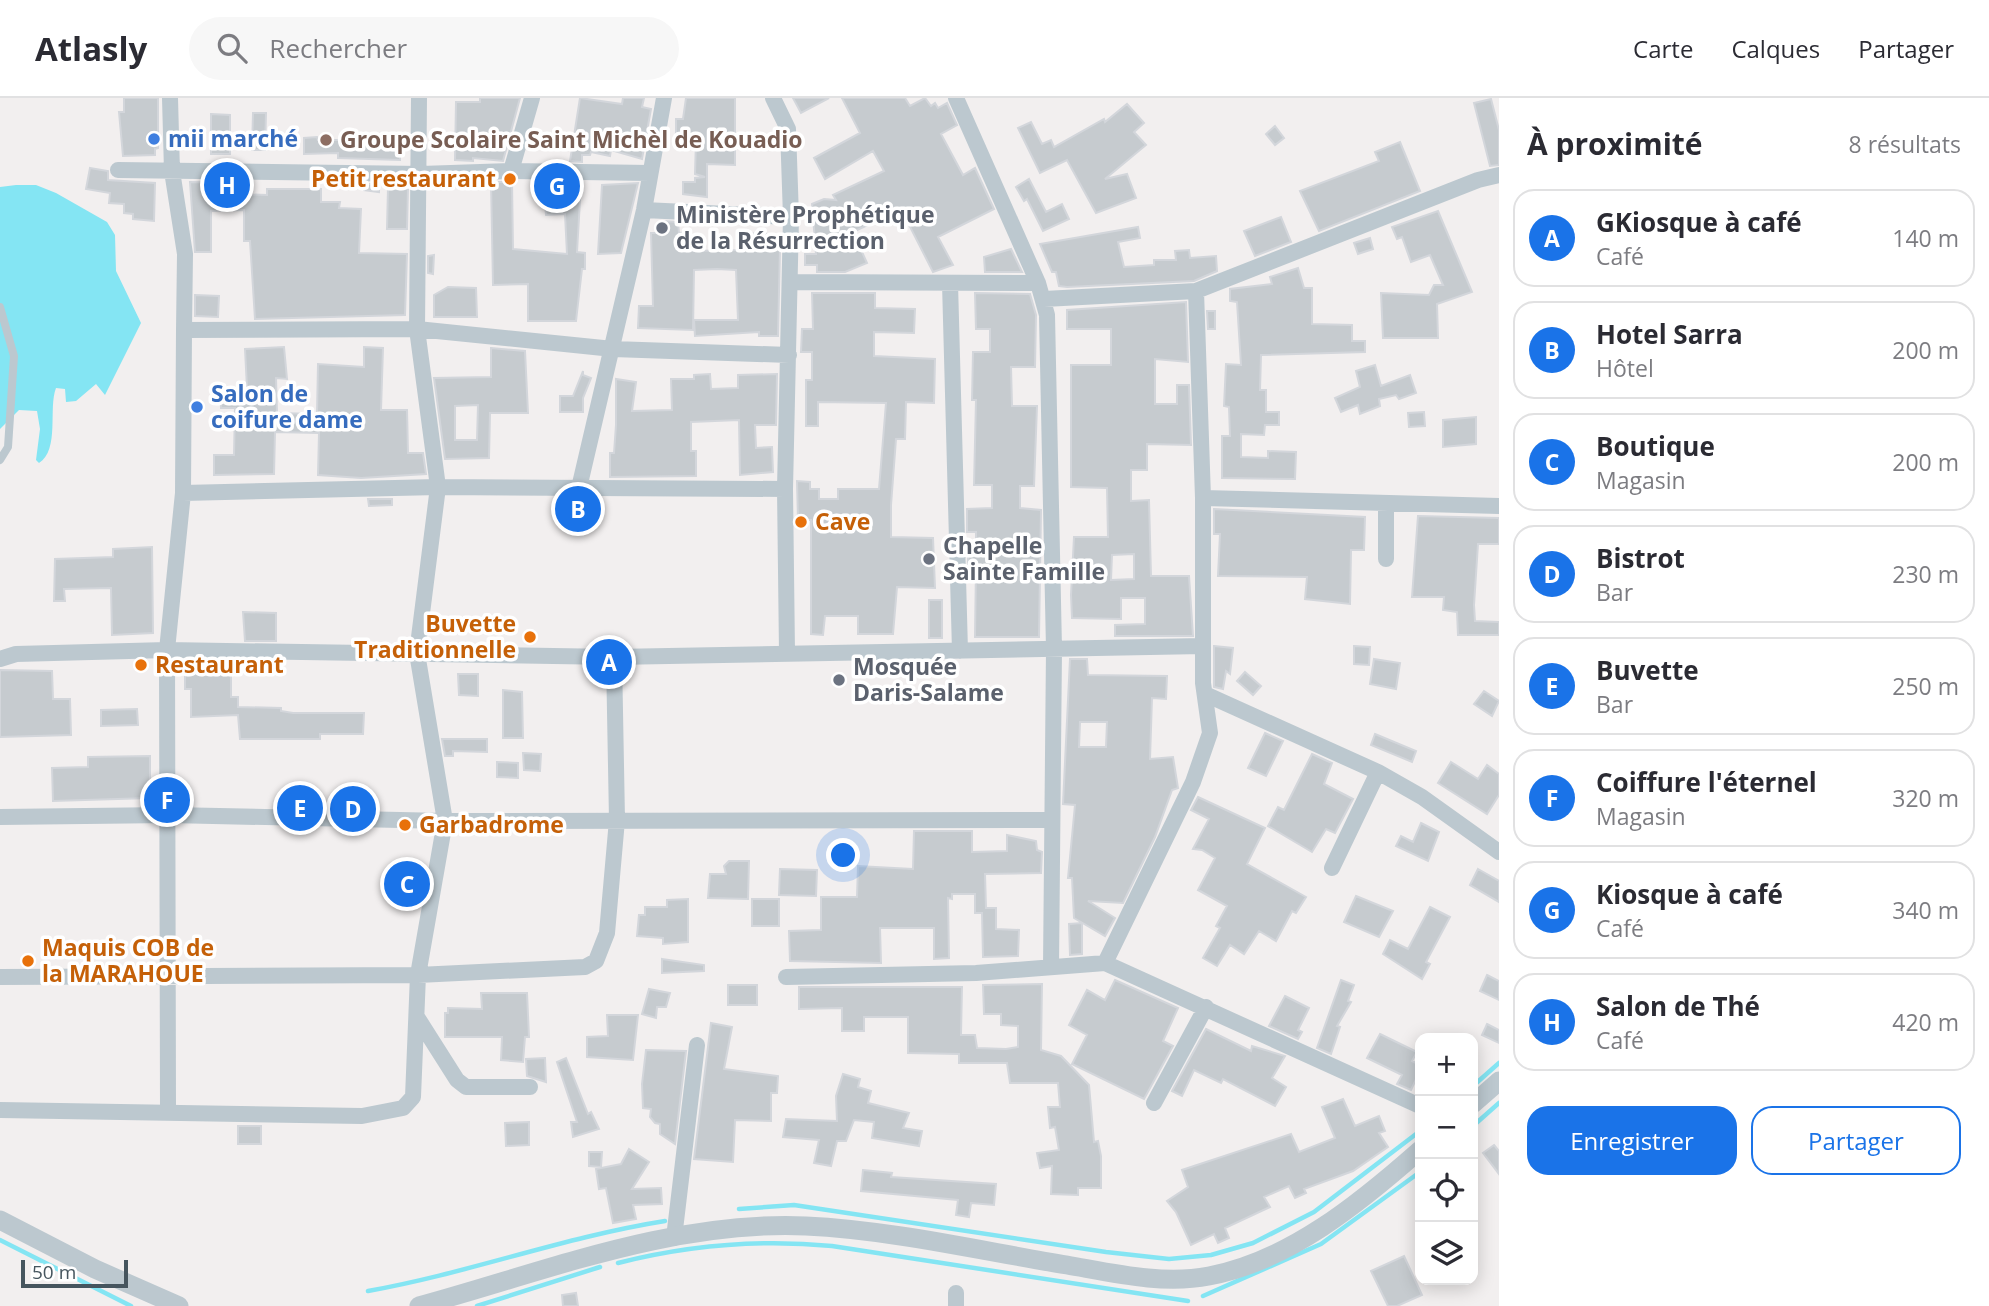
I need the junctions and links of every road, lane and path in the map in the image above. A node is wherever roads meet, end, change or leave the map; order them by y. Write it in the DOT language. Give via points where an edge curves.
graph roads {
  1 [pos="170,98"];
  2 [pos="419,98"];
  3 [pos="532,98"];
  4 [pos="664,98"];
  5 [pos="774,98"];
  6 [pos="956,98"];
  7 [pos="118,170"];
  8 [pos="172,171"];
  9 [pos="512,171"];
  10 [pos="650,173"];
  11 [pos="421,174"];
  12 [pos="1499,175"];
  13 [pos="644,210"];
  14 [pos="791,217"];
  15 [pos="792,282"];
  16 [pos="950,283"];
  17 [pos="1038,283"];
  18 [pos="1196,291"];
  19 [pos="1044,299"];
  20 [pos="0,307"];
  21 [pos="417,329"];
  22 [pos="184,330"];
  23 [pos="613,349"];
  24 [pos="789,355"];
  25 [pos="0,460"];
  26 [pos="438,487"];
  27 [pos="579,488"];
  28 [pos="785,489"];
  29 [pos="183,493"];
  30 [pos="1203,498"];
  31 [pos="1386,503"];
  32 [pos="1499,506"];
  33 [pos="1386,559"];
  34 [pos="1203,646"];
  35 [pos="1054,649"];
  36 [pos="167,650"];
  37 [pos="960,651"];
  38 [pos="417,653"];
  39 [pos="787,653"];
  40 [pos="614,657"];
  41 [pos="0,659"];
  42 [pos="1206,694"];
  43 [pos="1378,772"];
  44 [pos="170,814"];
  45 [pos="0,817"];
  46 [pos="617,820"];
  47 [pos="1050,820"];
  48 [pos="445,821"];
  49 [pos="1499,852"];
  50 [pos="1332,868"];
  51 [pos="1105,963"];
  52 [pos="1051,967"];
  53 [pos="418,975"];
  54 [pos="169,976"];
  55 [pos="0,977"];
  56 [pos="786,977"];
  57 [pos="1206,1007"];
  58 [pos="417,1017"];
  59 [pos="697,1045"];
  60 [pos="1499,1081"];
  61 [pos="530,1087"];
  62 [pos="1478,1100"];
  63 [pos="1154,1103"];
  64 [pos="1415,1104"];
  65 [pos="0,1110"];
  66 [pos="167,1110"];
  67 [pos="1415,1154"];
  68 [pos="0,1220"];
  69 [pos="674,1238"];
  70 [pos="179,1306"];
  71 [pos="419,1306"];
  1 -- 8 [label="street"];
  2 -- 11 [label="street"];
  3 -- 9 [label="street"];
  4 -- 10 [label="street"];
  5 -- 14 [label="street" via="788,129"];
  6 -- 17 [label="street"];
  7 -- 8 [label="street"];
  8 -- 11 [label="street"];
  8 -- 22 [label="street" via="185,254"];
  9 -- 10 [label="street"];
  9 -- 11 [label="street"];
  10 -- 13 [label="street"];
  11 -- 21 [label="street"];
  12 -- 18 [label="street"];
  13 -- 14 [label="street"];
  13 -- 23 [label="street"];
  14 -- 15 [label="street"];
  15 -- 16 [label="street"];
  15 -- 24 [label="street"];
  16 -- 17 [label="street"];
  16 -- 37 [label="street"];
  17 -- 19 [label="street"];
  18 -- 19 [label="street"];
  18 -- 30 [label="street"];
  19 -- 35 [label="street"];
  20 -- 25 [label="lane" via="14,356 8,447"];
  21 -- 22 [label="street"];
  21 -- 23 [label="street"];
  21 -- 26 [label="street"];
  22 -- 29 [label="street"];
  23 -- 24 [label="street"];
  23 -- 27 [label="street"];
  24 -- 28 [label="street"];
  26 -- 27 [label="street"];
  26 -- 29 [label="street"];
  26 -- 38 [label="street"];
  27 -- 28 [label="street"];
  28 -- 39 [label="street"];
  29 -- 36 [label="street"];
  30 -- 31 [label="street"];
  30 -- 34 [label="street"];
  31 -- 32 [label="street"];
  31 -- 33 [label="street"];
  34 -- 35 [label="street"];
  34 -- 42 [label="street"];
  35 -- 37 [label="street"];
  35 -- 47 [label="street"];
  36 -- 38 [label="street"];
  36 -- 41 [label="street" via="16,654"];
  36 -- 44 [label="street"];
  37 -- 39 [label="street"];
  38 -- 40 [label="street"];
  38 -- 48 [label="street"];
  39 -- 40 [label="street"];
  40 -- 46 [label="street"];
  42 -- 43 [label="street"];
  42 -- 51 [label="street" via="1208,746"];
  43 -- 49 [label="street" via="1423,797"];
  43 -- 50 [label="street"];
  44 -- 45 [label="street"];
  44 -- 48 [label="street"];
  44 -- 54 [label="street"];
  46 -- 47 [label="street"];
  46 -- 48 [label="street"];
  46 -- 53 [label="street" via="607,933 596,961 585,967"];
  47 -- 52 [label="street"];
  48 -- 53 [label="street"];
  51 -- 52 [label="street"];
  51 -- 57 [label="street"];
  52 -- 56 [label="street"];
  53 -- 54 [label="street"];
  53 -- 58 [label="street"];
  54 -- 55 [label="street"];
  54 -- 66 [label="street"];
  57 -- 63 [label="street"];
  57 -- 64 [label="street"];
  58 -- 61 [label="street" via="466,1087"];
  58 -- 66 [label="street" via="413,1097 403,1108 362,1116"];
  59 -- 69 [label="street"];
  60 -- 62 [label="street"];
  65 -- 66 [label="street"];
  67 -- 69 [label="street" via="1310,1234 1257,1261 1179,1280 805,1226"];
  68 -- 70 [label="street"];
  69 -- 71 [label="street" via="624,1247"];
}
